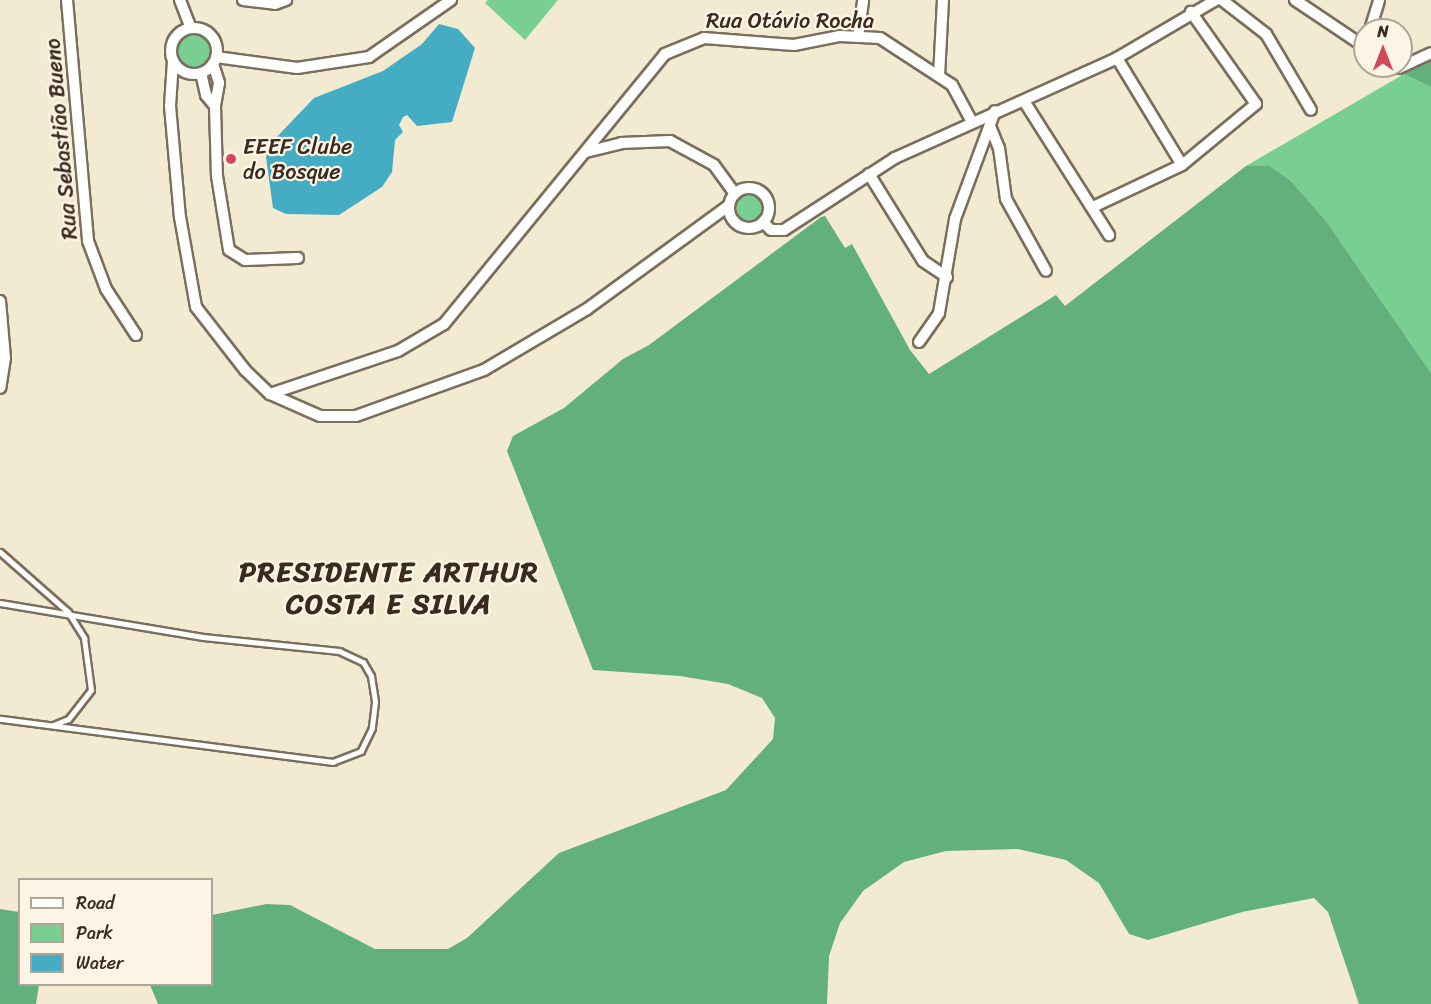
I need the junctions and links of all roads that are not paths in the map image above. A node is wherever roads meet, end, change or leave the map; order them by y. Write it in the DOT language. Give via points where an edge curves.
graph roads {
  1 [pos="67,0"];
  2 [pos="180,0"];
  3 [pos="243,0"];
  4 [pos="286,0"];
  5 [pos="451,0"];
  6 [pos="863,0"];
  7 [pos="943,0"];
  8 [pos="1216,0"];
  9 [pos="1222,0"];
  10 [pos="1294,0"];
  11 [pos="1379,0"];
  12 [pos="1191,12"];
  13 [pos="1374,18"];
  14 [pos="191,28"];
  15 [pos="1353,36"];
  16 [pos="858,37"];
  17 [pos="1431,53"];
  18 [pos="1117,58"];
  19 [pos="173,61"];
  20 [pos="215,61"];
  21 [pos="1413,62"];
  22 [pos="201,73"];
  23 [pos="939,76"];
  24 [pos="1024,101"];
  25 [pos="215,106"];
  26 [pos="1311,110"];
  27 [pos="995,111"];
  28 [pos="972,122"];
  29 [pos="990,126"];
  30 [pos="586,152"];
  31 [pos="1182,165"];
  32 [pos="869,174"];
  33 [pos="734,193"];
  34 [pos="728,206"];
  35 [pos="1093,207"];
  36 [pos="763,222"];
  37 [pos="1108,235"];
  38 [pos="298,258"];
  39 [pos="1046,271"];
  40 [pos="947,277"];
  41 [pos="0,301"];
  42 [pos="136,335"];
  43 [pos="919,342"];
  44 [pos="0,388"];
  45 [pos="270,394"];
  46 [pos="0,552"];
  47 [pos="0,603"];
  48 [pos="68,612"];
  49 [pos="0,719"];
  50 [pos="48,726"];
  1 -- 42 [label="street, Rua Sebastião Bueno" via="88,241 105,289"];
  2 -- 14 [label="street"];
  3 -- 4 [label="street" via="275,4"];
  5 -- 20 [label="street" via="369,57 297,68"];
  6 -- 16 [label="street"];
  7 -- 23 [label="street"];
  8 -- 12 [label="street"];
  9 -- 26 [label="street" via="1266,34"];
  10 -- 15 [label="street"];
  11 -- 13 [label="street"];
  12 -- 18 [label="street"];
  12 -- 31 [label="street" via="1256,104"];
  14 -- 19 [label="street" via="174,41"];
  14 -- 20 [label="street" via="212,36"];
  16 -- 23 [label="street, Rua Otávio Rocha" via="880,38"];
  16 -- 30 [label="street, Rua Otávio Rocha" via="795,45 704,38 665,54"];
  17 -- 21 [label="street"];
  18 -- 24 [label="street"];
  18 -- 31 [label="street"];
  19 -- 22 [label="street" via="186,72"];
  19 -- 45 [label="street" via="170,106 180,217 196,307 245,370"];
  20 -- 22 [label="street"];
  20 -- 25 [label="street" via="219,83"];
  22 -- 25 [label="street" via="206,95"];
  23 -- 28 [label="street, Rua Otávio Rocha" via="952,85"];
  24 -- 27 [label="street"];
  24 -- 35 [label="street"];
  25 -- 38 [label="street" via="217,176 229,249 245,260"];
  27 -- 28 [label="street"];
  27 -- 29 [label="street"];
  28 -- 32 [label="street"];
  29 -- 39 [label="street" via="999,148 1006,200"];
  29 -- 40 [label="street" via="955,219"];
  30 -- 33 [label="street" via="621,143 670,141 714,165"];
  30 -- 45 [label="street, Rua Otávio Rocha" via="444,324 398,351"];
  31 -- 35 [label="street"];
  32 -- 36 [label="street" via="784,230 771,230"];
  32 -- 40 [label="street" via="923,261"];
  33 -- 34 [label="street"];
  33 -- 36 [label="street" via="747,188 761,192 769,208"];
  34 -- 36 [label="street" via="731,217 742,227"];
  34 -- 45 [label="street" via="587,309 484,370 356,416 320,416"];
  35 -- 37 [label="street"];
  40 -- 43 [label="street" via="939,313"];
  41 -- 44 [label="street" via="4,372"];
  46 -- 48 [label="lane"];
  47 -- 48 [label="lane"];
  48 -- 50 [label="lane" via="84,638 91,690 68,719"];
  48 -- 50 [label="lane" via="203,637 339,651 363,662 371,676 375,714 361,751 333,762"];
  49 -- 50 [label="lane"];
}
